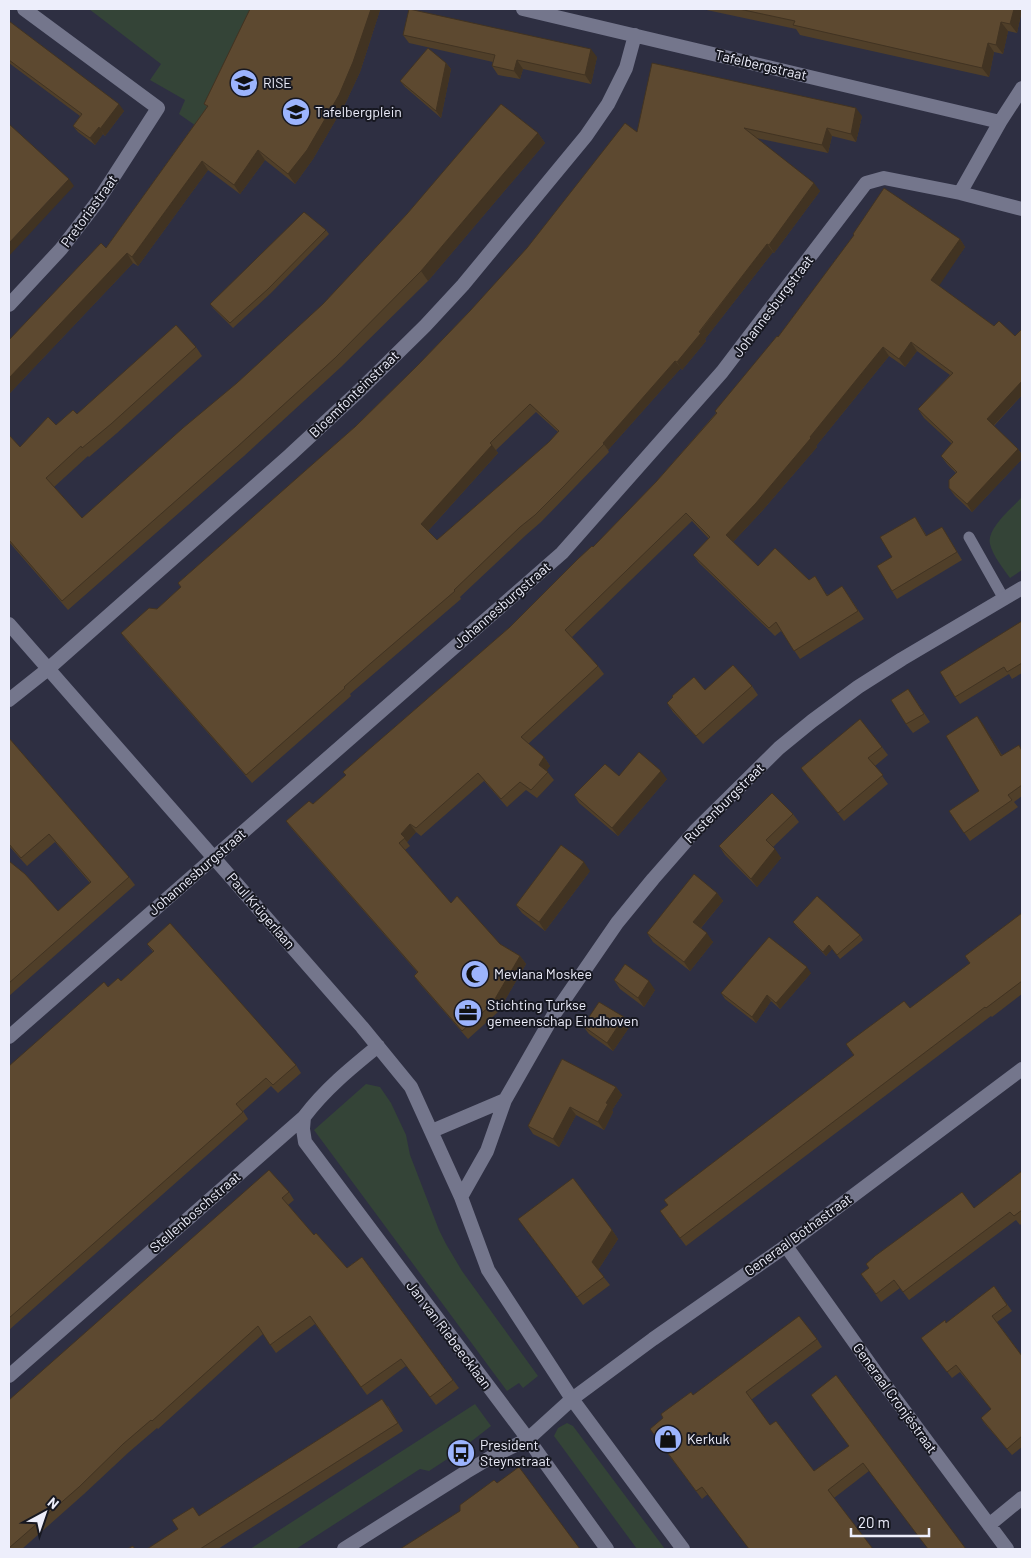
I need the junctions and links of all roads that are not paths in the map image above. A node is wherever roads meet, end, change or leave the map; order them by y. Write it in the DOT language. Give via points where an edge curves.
graph roads {
  1 [pos="24,9"];
  2 [pos="522,9"];
  3 [pos="635,35"];
  4 [pos="1022,88"];
  5 [pos="1000,122"];
  6 [pos="960,194"];
  7 [pos="1022,209"];
  8 [pos="9,305"];
  9 [pos="969,537"];
  10 [pos="1022,588"];
  11 [pos="1004,598"];
  12 [pos="9,624"];
  13 [pos="48,669"];
  14 [pos="9,700"];
  15 [pos="213,858"];
  16 [pos="9,1037"];
  17 [pos="378,1046"];
  18 [pos="1022,1069"];
  19 [pos="505,1100"];
  20 [pos="304,1117"];
  21 [pos="432,1131"];
  22 [pos="461,1197"];
  23 [pos="786,1246"];
  24 [pos="9,1376"];
  25 [pos="572,1399"];
  26 [pos="528,1439"];
  27 [pos="1022,1498"];
  28 [pos="989,1525"];
  29 [pos="344,1549"];
  30 [pos="607,1549"];
  31 [pos="683,1549"];
  32 [pos="1007,1549"];
  1 -- 8 [label="street, Pretoriastraat" via="158,108 98,201 61,249"];
  2 -- 3 [label="street, Tafelbergstraat"];
  3 -- 5 [label="street, Tafelbergstraat"];
  3 -- 13 [label="street, Bloemfonteinstraat" via="626,68 608,104 586,136 432,319 290,455"];
  4 -- 5 [label="street"];
  5 -- 6 [label="street"];
  6 -- 7 [label="street"];
  6 -- 15 [label="street, Johannesburgstraat" via="884,178 866,183 722,372 562,552"];
  9 -- 11 [label="lane"];
  10 -- 11 [label="street, Rustenburgstraat"];
  11 -- 19 [label="street, Rustenburgstraat" via="858,687 812,721 779,748 702,824 653,878 594,954 553,1016"];
  12 -- 13 [label="street, Paul Krügerlaan"];
  13 -- 14 [label="street, Bloemfonteinstraat"];
  13 -- 15 [label="street, Paul Krügerlaan"];
  15 -- 16 [label="street, Johannesburgstraat"];
  15 -- 17 [label="street, Paul Krügerlaan"];
  17 -- 20 [label="street, Stellenboschstraat" via="338,1079"];
  17 -- 21 [label="street, Paul Krügerlaan" via="411,1088"];
  18 -- 23 [label="street, Generaal Bothastraat"];
  19 -- 21 [label="street"];
  19 -- 22 [label="street, Rustenburgstraat" via="487,1151"];
  20 -- 24 [label="street, Stellenboschstraat"];
  20 -- 26 [label="street, Jan van Riebeecklaan" via="302,1129 306,1142"];
  21 -- 22 [label="street, Paul Krügerlaan"];
  22 -- 25 [label="street" via="488,1270"];
  23 -- 25 [label="street, Generaal Bothastraat"];
  23 -- 28 [label="street, Generaal Cronjéstraat"];
  25 -- 26 [label="street"];
  25 -- 31 [label="street"];
  26 -- 29 [label="street" via="466,1472"];
  26 -- 30 [label="street, Jan van Riebeecklaan"];
  27 -- 28 [label="street"];
  28 -- 32 [label="street, Generaal Cronjéstraat"];
}
